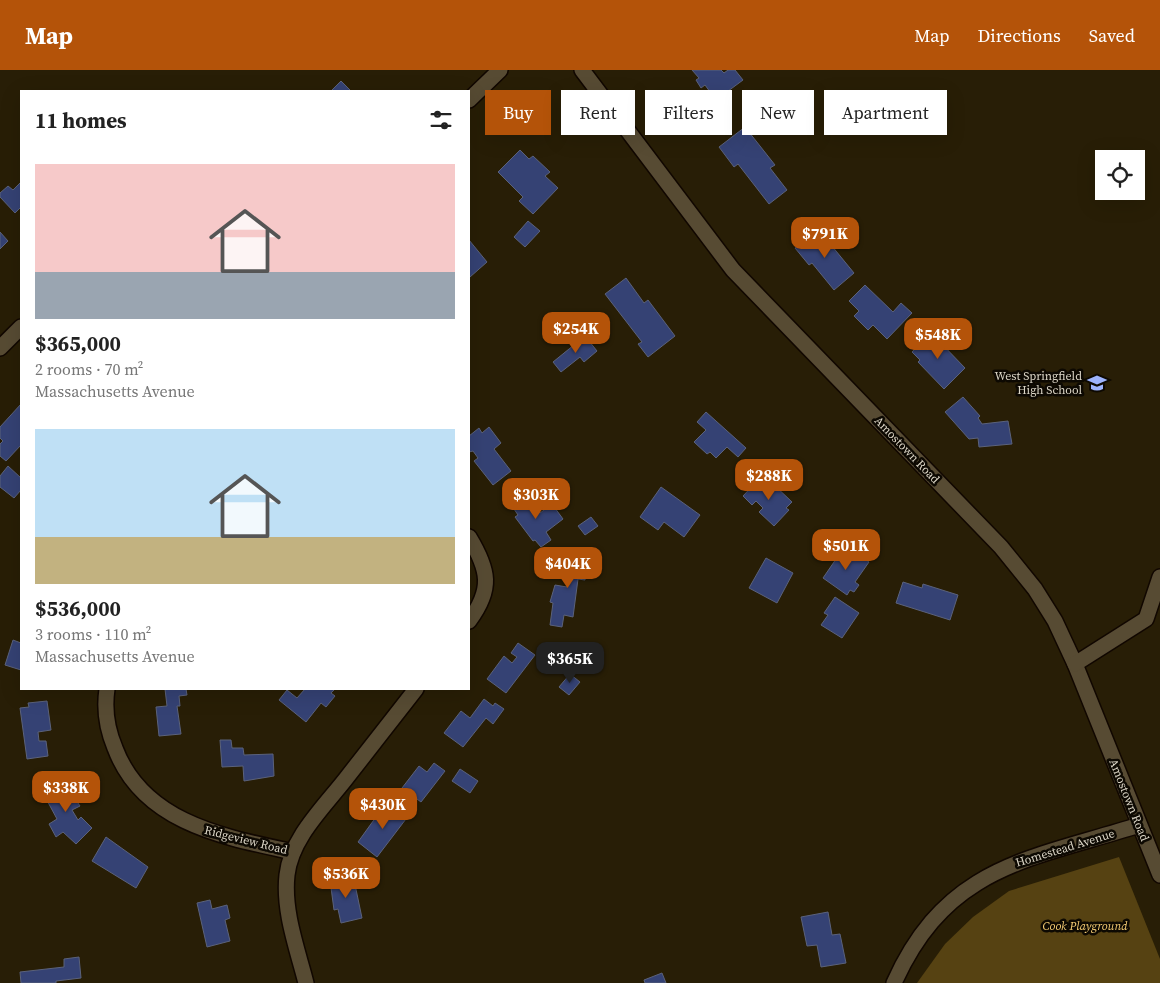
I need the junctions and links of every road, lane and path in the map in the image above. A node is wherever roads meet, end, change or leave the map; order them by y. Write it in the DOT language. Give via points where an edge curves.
graph roads {
  1 [pos="500,70"];
  2 [pos="582,70"];
  3 [pos="470,99"];
  4 [pos="20,328"];
  5 [pos="0,348"];
  6 [pos="470,539"];
  7 [pos="1160,577"];
  8 [pos="470,619"];
  9 [pos="1153,619"];
  10 [pos="1076,664"];
  11 [pos="107,690"];
  12 [pos="415,690"];
  13 [pos="1139,825"];
  14 [pos="294,852"];
  15 [pos="1160,875"];
  16 [pos="306,983"];
  17 [pos="894,983"];
  1 -- 3 [label="street"];
  2 -- 10 [label="street, Amostown Road" via="733,270 1001,547 1035,589"];
  4 -- 5 [label="street"];
  6 -- 8 [label="street" via="484,565 487,579 482,600"];
  7 -- 9 [label="street"];
  9 -- 10 [label="street"];
  10 -- 13 [label="street, Amostown Road"];
  11 -- 14 [label="street, Ridgeview Road" via="106,717 118,759 145,796 186,823 209,832"];
  12 -- 14 [label="street" via="310,824"];
  13 -- 15 [label="street, Amostown Road"];
  13 -- 17 [label="street, Homestead Avenue" via="1016,862 975,884 956,897 926,928"];
  14 -- 16 [label="street" via="287,874 286,896"];
}
